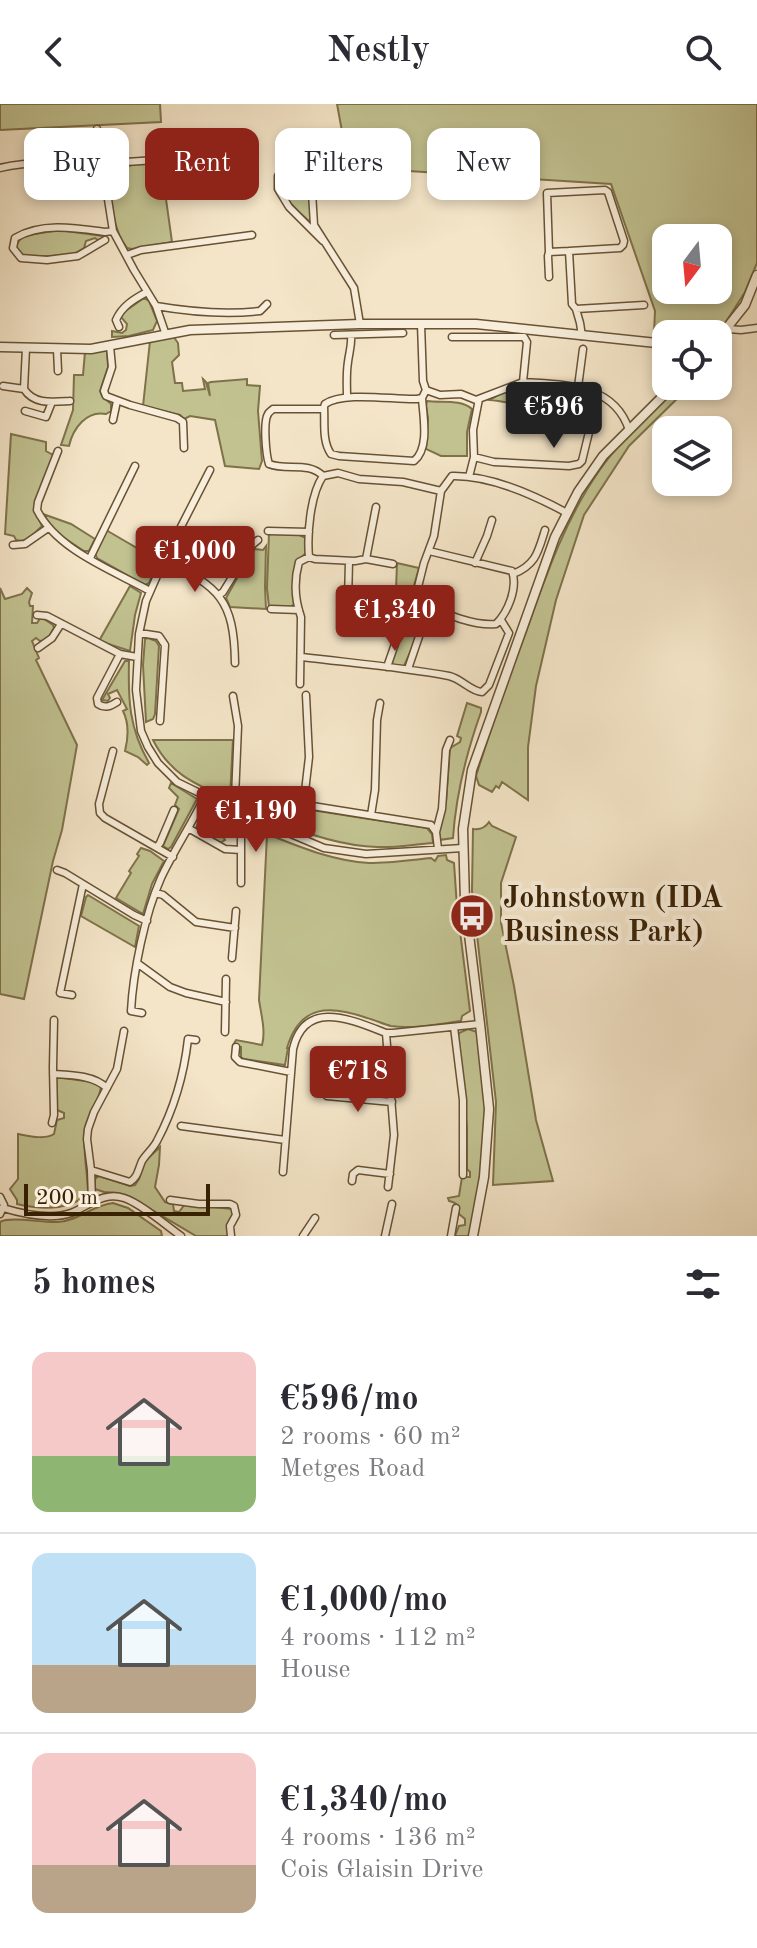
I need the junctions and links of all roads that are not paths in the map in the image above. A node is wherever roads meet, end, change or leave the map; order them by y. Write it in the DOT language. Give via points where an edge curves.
graph roads {
  1 [pos="24,164"];
  2 [pos="0,168"];
  3 [pos="108,200"];
  4 [pos="113,231"];
  5 [pos="252,235"];
  6 [pos="105,240"];
  7 [pos="323,241"];
  8 [pos="569,251"];
  9 [pos="549,252"];
  10 [pos="127,255"];
  11 [pos="757,275"];
  12 [pos="549,277"];
  13 [pos="147,292"];
  14 [pos="267,304"];
  15 [pos="644,305"];
  16 [pos="156,306"];
  17 [pos="576,309"];
  18 [pos="732,323"];
  19 [pos="360,324"];
  20 [pos="421,324"];
  21 [pos="119,327"];
  22 [pos="757,328"];
  23 [pos="732,329"];
  24 [pos="403,333"];
  25 [pos="166,335"];
  26 [pos="334,335"];
  27 [pos="351,335"];
  28 [pos="498,336"];
  29 [pos="582,336"];
  30 [pos="452,337"];
  31 [pos="652,343"];
  32 [pos="110,346"];
  33 [pos="0,347"];
  34 [pos="497,347"];
  35 [pos="26,348"];
  36 [pos="57,349"];
  37 [pos="583,349"];
  38 [pos="58,371"];
  39 [pos="523,382"];
  40 [pos="547,384"];
  41 [pos="3,386"];
  42 [pos="578,387"];
  43 [pos="24,389"];
  44 [pos="426,390"];
  45 [pos="598,395"];
  46 [pos="347,397"];
  47 [pos="422,398"];
  48 [pos="479,399"];
  49 [pos="659,400"];
  50 [pos="70,401"];
  51 [pos="117,401"];
  52 [pos="52,402"];
  53 [pos="513,406"];
  54 [pos="324,409"];
  55 [pos="25,411"];
  56 [pos="113,420"];
  57 [pos="629,430"];
  58 [pos="184,448"];
  59 [pos="58,451"];
  60 [pos="474,457"];
  61 [pos="135,466"];
  62 [pos="210,470"];
  63 [pos="323,476"];
  64 [pos="469,477"];
  65 [pos="441,491"];
  66 [pos="376,507"];
  67 [pos="567,513"];
  68 [pos="492,520"];
  69 [pos="48,528"];
  70 [pos="545,530"];
  71 [pos="268,531"];
  72 [pos="309,532"];
  73 [pos="258,540"];
  74 [pos="13,545"];
  75 [pos="429,551"];
  76 [pos="309,557"];
  77 [pos="90,558"];
  78 [pos="366,559"];
  79 [pos="164,560"];
  80 [pos="349,561"];
  81 [pos="475,563"];
  82 [pos="393,564"];
  83 [pos="513,574"];
  84 [pos="150,591"];
  85 [pos="417,591"];
  86 [pos="219,595"];
  87 [pos="348,601"];
  88 [pos="428,604"];
  89 [pos="271,609"];
  90 [pos="299,610"];
  91 [pos="37,615"];
  92 [pos="501,620"];
  93 [pos="61,624"];
  94 [pos="139,634"];
  95 [pos="38,648"];
  96 [pos="120,654"];
  97 [pos="137,657"];
  98 [pos="302,657"];
  99 [pos="235,663"];
  100 [pos="387,667"];
  101 [pos="408,669"];
  102 [pos="300,684"];
  103 [pos="306,695"];
  104 [pos="233,696"];
  105 [pos="117,702"];
  106 [pos="380,703"];
  107 [pos="160,721"];
  108 [pos="450,740"];
  109 [pos="113,751"];
  110 [pos="205,796"];
  111 [pos="232,809"];
  112 [pos="174,810"];
  113 [pos="371,815"];
  114 [pos="241,824"];
  115 [pos="188,828"];
  116 [pos="436,832"];
  117 [pos="157,847"];
  118 [pos="463,848"];
  119 [pos="438,849"];
  120 [pos="241,850"];
  121 [pos="173,857"];
  122 [pos="57,870"];
  123 [pos="241,883"];
  124 [pos="83,884"];
  125 [pos="156,893"];
  126 [pos="236,911"];
  127 [pos="147,921"];
  128 [pos="235,928"];
  129 [pos="232,958"];
  130 [pos="137,963"];
  131 [pos="226,979"];
  132 [pos="72,995"];
  133 [pos="226,1002"];
  134 [pos="142,1013"];
  135 [pos="54,1020"];
  136 [pos="480,1024"];
  137 [pos="454,1027"];
  138 [pos="124,1031"];
  139 [pos="225,1032"];
  140 [pos="386,1033"];
  141 [pos="196,1040"];
  142 [pos="236,1047"];
  143 [pos="291,1072"];
  144 [pos="53,1074"];
  145 [pos="107,1088"];
  146 [pos="327,1096"];
  147 [pos="392,1102"];
  148 [pos="56,1117"];
  149 [pos="181,1126"];
  150 [pos="285,1140"];
  151 [pos="91,1170"];
  152 [pos="283,1172"];
  153 [pos="390,1174"];
  154 [pos="463,1175"];
  155 [pos="352,1181"];
  156 [pos="388,1187"];
  157 [pos="0,1197"];
  158 [pos="92,1201"];
  159 [pos="174,1203"];
  160 [pos="392,1204"];
  161 [pos="456,1208"];
  162 [pos="2,1211"];
  163 [pos="315,1218"];
  164 [pos="172,1233"];
  165 [pos="181,1236"];
  166 [pos="231,1236"];
  167 [pos="303,1236"];
  168 [pos="385,1236"];
  169 [pos="451,1236"];
  170 [pos="473,1236"];
  1 -- 2 [label="street"];
  3 -- 4 [label="street"];
  4 -- 6 [label="street" via="49,227 24,232 15,238 13,248 21,258 47,260 78,256"];
  4 -- 10 [label="street"];
  5 -- 10 [label="street"];
  7 -- 7 [label="street" via="278,189 278,176 285,168 296,168 304,176 312,192 314,225"];
  7 -- 19 [label="street" via="354,288"];
  8 -- 9 [label="street"];
  8 -- 9 [label="street" via="623,245 605,190 547,193"];
  8 -- 17 [label="street"];
  9 -- 12 [label="street"];
  10 -- 13 [label="street"];
  11 -- 18 [label="street"];
  13 -- 16 [label="street"];
  13 -- 21 [label="street" via="119,313"];
  14 -- 16 [label="street" via="260,311 205,314"];
  15 -- 17 [label="street"];
  16 -- 25 [label="street"];
  17 -- 29 [label="street"];
  19 -- 20 [label="street"];
  19 -- 25 [label="street"];
  20 -- 29 [label="street" via="476,324"];
  20 -- 44 [label="street"];
  22 -- 23 [label="street"];
  24 -- 27 [label="street"];
  25 -- 32 [label="street"];
  26 -- 27 [label="street"];
  27 -- 46 [label="street"];
  28 -- 30 [label="street"];
  28 -- 34 [label="street"];
  28 -- 39 [label="street" via="524,337 527,342"];
  29 -- 31 [label="street"];
  32 -- 36 [label="street"];
  32 -- 51 [label="street" via="112,367 104,391"];
  33 -- 35 [label="street"];
  35 -- 36 [label="street"];
  35 -- 43 [label="street"];
  36 -- 38 [label="street"];
  37 -- 42 [label="street"];
  39 -- 40 [label="street"];
  39 -- 48 [label="street"];
  40 -- 42 [label="street"];
  40 -- 53 [label="street" via="539,406"];
  41 -- 43 [label="street"];
  42 -- 45 [label="street"];
  43 -- 52 [label="street" via="32,399"];
  44 -- 47 [label="street"];
  44 -- 48 [label="street"];
  45 -- 57 [label="street" via="615,406"];
  45 -- 60 [label="street" via="579,464"];
  46 -- 47 [label="street"];
  46 -- 54 [label="street" via="330,400"];
  47 -- 54 [label="street" via="423,447 414,461 331,454 325,443"];
  48 -- 60 [label="street"];
  49 -- 57 [label="street"];
  50 -- 52 [label="street"];
  51 -- 56 [label="street"];
  51 -- 58 [label="street" via="183,422"];
  52 -- 55 [label="street" via="46,417"];
  54 -- 63 [label="street" via="273,409 266,418 269,464 315,469"];
  57 -- 67 [label="street" via="603,456"];
  59 -- 69 [label="street" via="38,502"];
  60 -- 64 [label="street"];
  61 -- 77 [label="street"];
  62 -- 79 [label="street"];
  63 -- 65 [label="street" via="338,473"];
  63 -- 72 [label="street"];
  64 -- 65 [label="street" via="452,476"];
  64 -- 67 [label="street"];
  65 -- 75 [label="street"];
  66 -- 78 [label="street"];
  67 -- 118 [label="street" via="472,770"];
  68 -- 81 [label="street"];
  69 -- 74 [label="street" via="25,544"];
  69 -- 77 [label="street"];
  70 -- 83 [label="street" via="533,562"];
  71 -- 72 [label="street"];
  72 -- 76 [label="street"];
  73 -- 86 [label="street"];
  75 -- 81 [label="street"];
  75 -- 85 [label="street"];
  76 -- 80 [label="street"];
  76 -- 90 [label="street" via="297,570"];
  77 -- 84 [label="street"];
  78 -- 80 [label="street"];
  78 -- 82 [label="street"];
  79 -- 84 [label="street"];
  79 -- 86 [label="street"];
  80 -- 87 [label="street"];
  81 -- 83 [label="street"];
  83 -- 92 [label="street"];
  84 -- 94 [label="street"];
  85 -- 88 [label="street"];
  85 -- 100 [label="street" via="399,596 395,644"];
  86 -- 99 [label="street" via="233,626"];
  88 -- 92 [label="street" via="478,623"];
  88 -- 101 [label="street"];
  89 -- 90 [label="street"];
  90 -- 98 [label="street"];
  91 -- 93 [label="street"];
  92 -- 101 [label="street" via="509,633 482,692 452,677"];
  93 -- 95 [label="street"];
  93 -- 96 [label="street"];
  94 -- 97 [label="street"];
  94 -- 107 [label="street" via="159,636 165,645"];
  96 -- 97 [label="street"];
  96 -- 105 [label="street" via="97,698 103,707"];
  97 -- 110 [label="street" via="139,724 148,747 172,778"];
  98 -- 100 [label="street"];
  98 -- 102 [label="street"];
  100 -- 101 [label="street"];
  103 -- 113 [label="street" via="306,805"];
  104 -- 111 [label="street" via="238,726"];
  106 -- 113 [label="street"];
  108 -- 116 [label="street"];
  109 -- 117 [label="street" via="100,813"];
  110 -- 111 [label="street"];
  110 -- 115 [label="street"];
  111 -- 119 [label="street" via="324,848 366,854"];
  112 -- 117 [label="street"];
  113 -- 116 [label="street" via="431,825"];
  114 -- 120 [label="street"];
  115 -- 120 [label="street" via="225,849"];
  115 -- 121 [label="street"];
  116 -- 119 [label="street"];
  117 -- 121 [label="street"];
  118 -- 119 [label="street"];
  118 -- 136 [label="street"];
  120 -- 123 [label="street"];
  121 -- 125 [label="street"];
  122 -- 124 [label="street"];
  124 -- 127 [label="street"];
  124 -- 132 [label="street" via="60,993"];
  125 -- 127 [label="street"];
  125 -- 128 [label="street" via="196,922"];
  126 -- 128 [label="street"];
  127 -- 130 [label="street"];
  128 -- 129 [label="street"];
  130 -- 133 [label="street" via="170,987"];
  130 -- 134 [label="street" via="131,1011"];
  131 -- 133 [label="street"];
  133 -- 139 [label="street"];
  135 -- 144 [label="street"];
  136 -- 137 [label="street"];
  136 -- 170 [label="street" via="489,1109"];
  137 -- 140 [label="street"];
  137 -- 154 [label="street" via="463,1100"];
  138 -- 145 [label="street" via="117,1069"];
  140 -- 143 [label="street" via="339,1017 311,1021 295,1042"];
  140 -- 147 [label="street"];
  141 -- 151 [label="street" via="188,1039 177,1094 135,1179"];
  142 -- 143 [label="street" via="238,1062"];
  143 -- 150 [label="street"];
  144 -- 145 [label="street" via="92,1079"];
  144 -- 148 [label="street"];
  145 -- 151 [label="street" via="88,1129"];
  146 -- 147 [label="street"];
  147 -- 153 [label="street"];
  149 -- 150 [label="street"];
  150 -- 152 [label="street"];
  151 -- 158 [label="street"];
  153 -- 155 [label="street" via="358,1170"];
  153 -- 156 [label="street"];
  157 -- 162 [label="street"];
  158 -- 162 [label="street" via="56,1215"];
  158 -- 164 [label="street" via="125,1198"];
  159 -- 166 [label="street" via="234,1206"];
  160 -- 168 [label="street"];
  161 -- 169 [label="street"];
  163 -- 167 [label="street"];
  164 -- 165 [label="street"];
}
